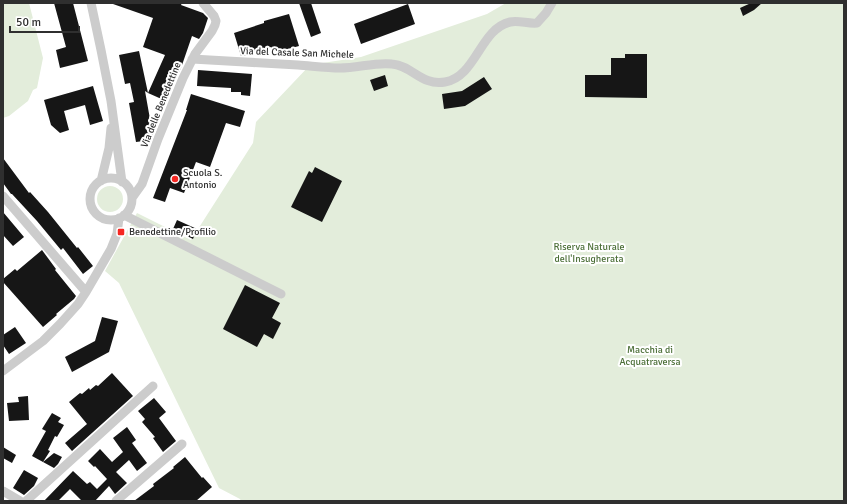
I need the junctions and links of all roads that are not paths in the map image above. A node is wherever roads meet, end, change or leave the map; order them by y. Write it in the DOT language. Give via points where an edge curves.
graph roads {
  1 [pos="91,3"];
  2 [pos="203,3"];
  3 [pos="552,3"];
  4 [pos="192,59"];
  5 [pos="113,114"];
  6 [pos="101,181"];
  7 [pos="122,182"];
  8 [pos="3,196"];
  9 [pos="132,198"];
  10 [pos="122,216"];
  11 [pos="86,292"];
  12 [pos="282,294"];
  13 [pos="3,371"];
  14 [pos="154,386"];
  15 [pos="182,444"];
  16 [pos="3,491"];
  17 [pos="20,501"];
  18 [pos="26,501"];
  19 [pos="116,501"];
  1 -- 5 [label="street"];
  2 -- 4 [label="street, Via delle Benedettine" via="216,22"];
  3 -- 4 [label="street, Via del Casale San Michele" via="538,24 510,22 496,30 464,70 456,78 446,82 428,81 401,66 392,64 339,68"];
  4 -- 9 [label="street, Via delle Benedettine" via="173,100 142,184"];
  5 -- 6 [label="street" via="109,148"];
  5 -- 7 [label="street"];
  6 -- 7 [label="street" via="110,179"];
  6 -- 10 [label="street" via="92,190 92,208 105,219 112,220"];
  7 -- 9 [label="street" via="130,190"];
  8 -- 11 [label="street"];
  9 -- 10 [label="street" via="130,208"];
  10 -- 11 [label="street" via="115,240"];
  10 -- 12 [label="street"];
  11 -- 13 [label="street" via="48,338"];
  14 -- 18 [label="street"];
  15 -- 19 [label="street"];
  16 -- 17 [label="street"];
}
